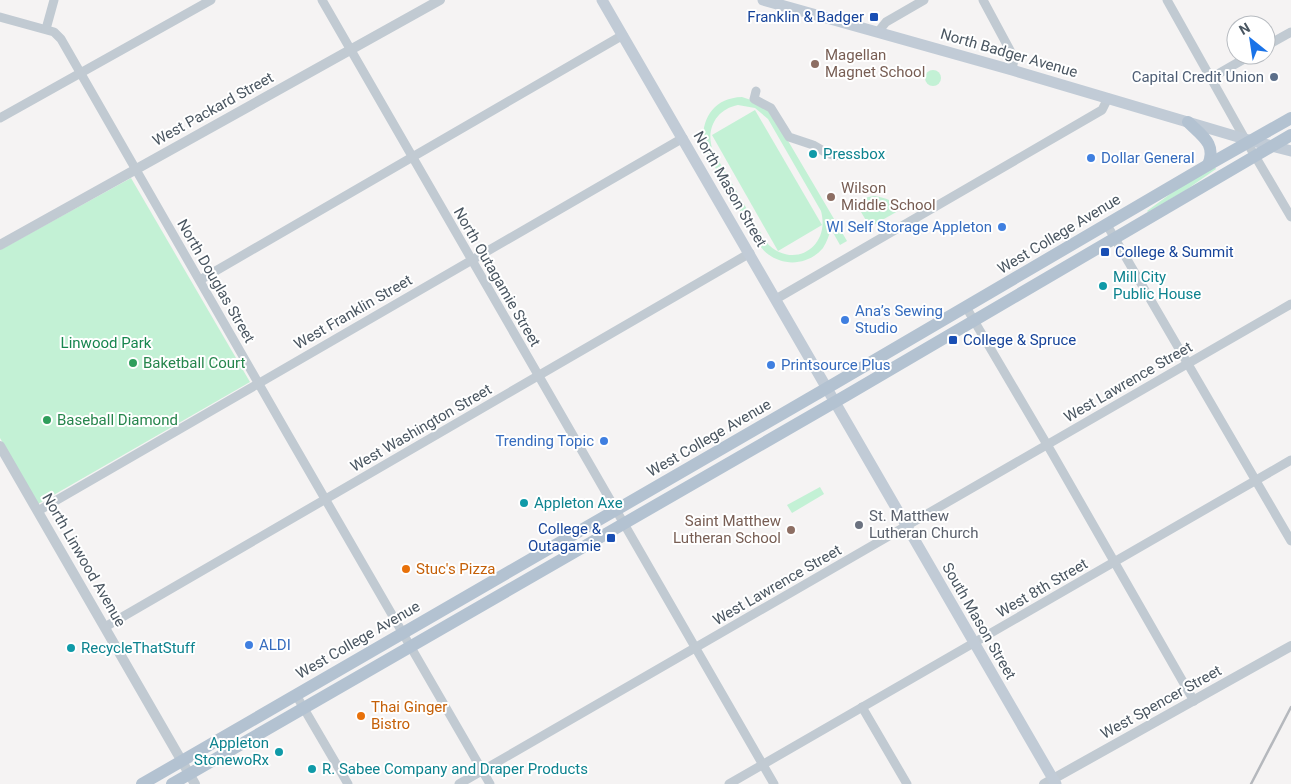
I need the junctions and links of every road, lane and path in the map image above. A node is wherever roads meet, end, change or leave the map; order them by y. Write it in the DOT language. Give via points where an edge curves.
graph roads {
  1 [pos="54,0"];
  2 [pos="212,0"];
  3 [pos="322,0"];
  4 [pos="440,0"];
  5 [pos="602,0"];
  6 [pos="763,0"];
  7 [pos="924,0"];
  8 [pos="983,0"];
  9 [pos="1167,0"];
  10 [pos="0,17"];
  11 [pos="46,29"];
  12 [pos="878,32"];
  13 [pos="1291,32"];
  14 [pos="623,36"];
  15 [pos="1276,40"];
  16 [pos="350,50"];
  17 [pos="1234,65"];
  18 [pos="1012,70"];
  19 [pos="81,73"];
  20 [pos="1211,78"];
  21 [pos="756,91"];
  22 [pos="1108,98"];
  23 [pos="0,118"];
  24 [pos="1291,118"];
  25 [pos="1188,122"];
  26 [pos="1291,135"];
  27 [pos="683,138"];
  28 [pos="1248,141"];
  29 [pos="1273,146"];
  30 [pos="1291,151"];
  31 [pos="835,156"];
  32 [pos="1255,156"];
  33 [pos="411,157"];
  34 [pos="1208,165"];
  35 [pos="134,170"];
  36 [pos="1291,217"];
  37 [pos="1107,225"];
  38 [pos="1115,238"];
  39 [pos="0,244"];
  40 [pos="750,253"];
  41 [pos="471,260"];
  42 [pos="200,280"];
  43 [pos="776,298"];
  44 [pos="1291,304"];
  45 [pos="966,308"];
  46 [pos="974,321"];
  47 [pos="1188,363"];
  48 [pos="538,376"];
  49 [pos="259,383"];
  50 [pos="831,395"];
  51 [pos="1047,445"];
  52 [pos="0,446"];
  53 [pos="1291,460"];
  54 [pos="1256,480"];
  55 [pos="325,498"];
  56 [pos="38,511"];
  57 [pos="619,518"];
  58 [pos="906,526"];
  59 [pos="1291,541"];
  60 [pos="1114,562"];
  61 [pos="105,626"];
  62 [pos="403,633"];
  63 [pos="974,643"];
  64 [pos="411,646"];
  65 [pos="1291,646"];
  66 [pos="695,648"];
  67 [pos="296,695"];
  68 [pos="1194,701"];
  69 [pos="862,707"];
  70 [pos="304,708"];
  71 [pos="268,712"];
  72 [pos="254,737"];
  73 [pos="762,764"];
  74 [pos="482,770"];
  75 [pos="188,772"];
  76 [pos="1052,783"];
  77 [pos="142,784"];
  78 [pos="172,784"];
  79 [pos="348,784"];
  80 [pos="459,784"];
  81 [pos="490,784"];
  82 [pos="729,784"];
  83 [pos="774,784"];
  84 [pos="907,784"];
  1 -- 11 [label="street"];
  2 -- 19 [label="street"];
  3 -- 16 [label="street, North Outagamie Street"];
  4 -- 16 [label="street, West Packard Street"];
  5 -- 14 [label="main road, North Mason Street"];
  6 -- 12 [label="main road, North Badger Avenue"];
  7 -- 12 [label="street" via="886,22"];
  8 -- 18 [label="street" via="1012,54"];
  9 -- 20 [label="street"];
  10 -- 11 [label="street, North Douglas Street"];
  11 -- 19 [label="street, North Douglas Street" via="58,35"];
  12 -- 18 [label="main road, North Badger Avenue"];
  13 -- 15 [label="street"];
  14 -- 27 [label="main road, North Mason Street"];
  14 -- 33 [label="street"];
  16 -- 33 [label="street, North Outagamie Street"];
  16 -- 35 [label="street, West Packard Street"];
  17 -- 20 [label="street"];
  18 -- 22 [label="main road, North Badger Avenue"];
  19 -- 23 [label="street"];
  19 -- 35 [label="street, North Douglas Street"];
  20 -- 28 [label="street"];
  21 -- 31 [label="street" via="754,99 771,108 789,137"];
  22 -- 25 [label="main road, North Badger Avenue"];
  22 -- 43 [label="street" via="1102,110"];
  24 -- 28 [label="main road, West College Avenue"];
  25 -- 28 [label="main road, North Badger Avenue"];
  25 -- 34 [label="main road" via="1210,145 1212,153"];
  26 -- 29 [label="main road, West College Avenue"];
  27 -- 40 [label="main road, North Mason Street"];
  27 -- 41 [label="street, West Franklin Street"];
  28 -- 29 [label="main road, North Badger Avenue"];
  28 -- 32 [label="street"];
  28 -- 34 [label="main road, West College Avenue"];
  29 -- 30 [label="main road, North Badger Avenue"];
  29 -- 32 [label="main road, West College Avenue"];
  32 -- 36 [label="street"];
  32 -- 38 [label="main road, West College Avenue"];
  33 -- 41 [label="street, North Outagamie Street"];
  33 -- 42 [label="street"];
  34 -- 37 [label="main road, West College Avenue"];
  35 -- 39 [label="street, West Packard Street"];
  35 -- 42 [label="street, North Douglas Street"];
  37 -- 38 [label="street"];
  37 -- 45 [label="main road, West College Avenue"];
  38 -- 46 [label="main road, West College Avenue"];
  38 -- 47 [label="street"];
  40 -- 43 [label="main road, North Mason Street"];
  40 -- 48 [label="street, West Washington Street"];
  41 -- 48 [label="street, North Outagamie Street"];
  41 -- 49 [label="street, West Franklin Street"];
  42 -- 49 [label="street, North Douglas Street"];
  43 -- 50 [label="main road, North Mason Street"];
  44 -- 47 [label="street, West Lawrence Street"];
  45 -- 46 [label="street"];
  45 -- 50 [label="main road, West College Avenue"];
  46 -- 50 [label="main road, West College Avenue"];
  46 -- 51 [label="street"];
  47 -- 51 [label="street, West Lawrence Street"];
  47 -- 54 [label="street"];
  48 -- 55 [label="street, West Washington Street"];
  48 -- 57 [label="street, North Outagamie Street"];
  49 -- 55 [label="street, North Douglas Street"];
  49 -- 56 [label="street, West Franklin Street"];
  50 -- 57 [label="main road, West College Avenue"];
  50 -- 58 [label="main road, South Mason Street"];
  51 -- 58 [label="street, West Lawrence Street"];
  51 -- 60 [label="street"];
  52 -- 56 [label="street, North Linwood Avenue"];
  53 -- 54 [label="street, West 8th Street"];
  54 -- 59 [label="street"];
  54 -- 60 [label="street, West 8th Street"];
  55 -- 61 [label="street, West Washington Street"];
  55 -- 62 [label="street, North Douglas Street"];
  56 -- 61 [label="street, North Linwood Avenue"];
  57 -- 62 [label="main road, West College Avenue"];
  57 -- 64 [label="main road, West College Avenue"];
  57 -- 66 [label="street, North Outagamie Street"];
  58 -- 63 [label="main road, South Mason Street"];
  58 -- 66 [label="street, West Lawrence Street"];
  60 -- 63 [label="street, West 8th Street"];
  60 -- 68 [label="street"];
  61 -- 75 [label="street, North Linwood Avenue"];
  62 -- 64 [label="street, North Douglas Street"];
  62 -- 67 [label="main road, West College Avenue"];
  63 -- 69 [label="street, West 8th Street"];
  63 -- 76 [label="main road, South Mason Street"];
  64 -- 70 [label="main road, West College Avenue"];
  64 -- 74 [label="street, North Douglas Street"];
  65 -- 68 [label="street, West Spencer Street"];
  66 -- 73 [label="street, North Outagamie Street"];
  66 -- 74 [label="street, West Lawrence Street"];
  67 -- 70 [label="street"];
  67 -- 71 [label="main road, West College Avenue"];
  68 -- 76 [label="street, West Spencer Street"];
  69 -- 73 [label="street, West 8th Street"];
  69 -- 84 [label="street"];
  70 -- 72 [label="main road, West College Avenue"];
  70 -- 79 [label="street"];
  71 -- 72 [label="main road" via="254,730"];
  71 -- 75 [label="main road, West College Avenue"];
  72 -- 75 [label="main road, West College Avenue"];
  73 -- 82 [label="street, West 8th Street"];
  73 -- 83 [label="street, North Outagamie Street"];
  74 -- 80 [label="street, West Lawrence Street"];
  74 -- 81 [label="street, North Douglas Street"];
  75 -- 77 [label="main road, West College Avenue"];
  75 -- 78 [label="main road, West College Avenue"];
}
